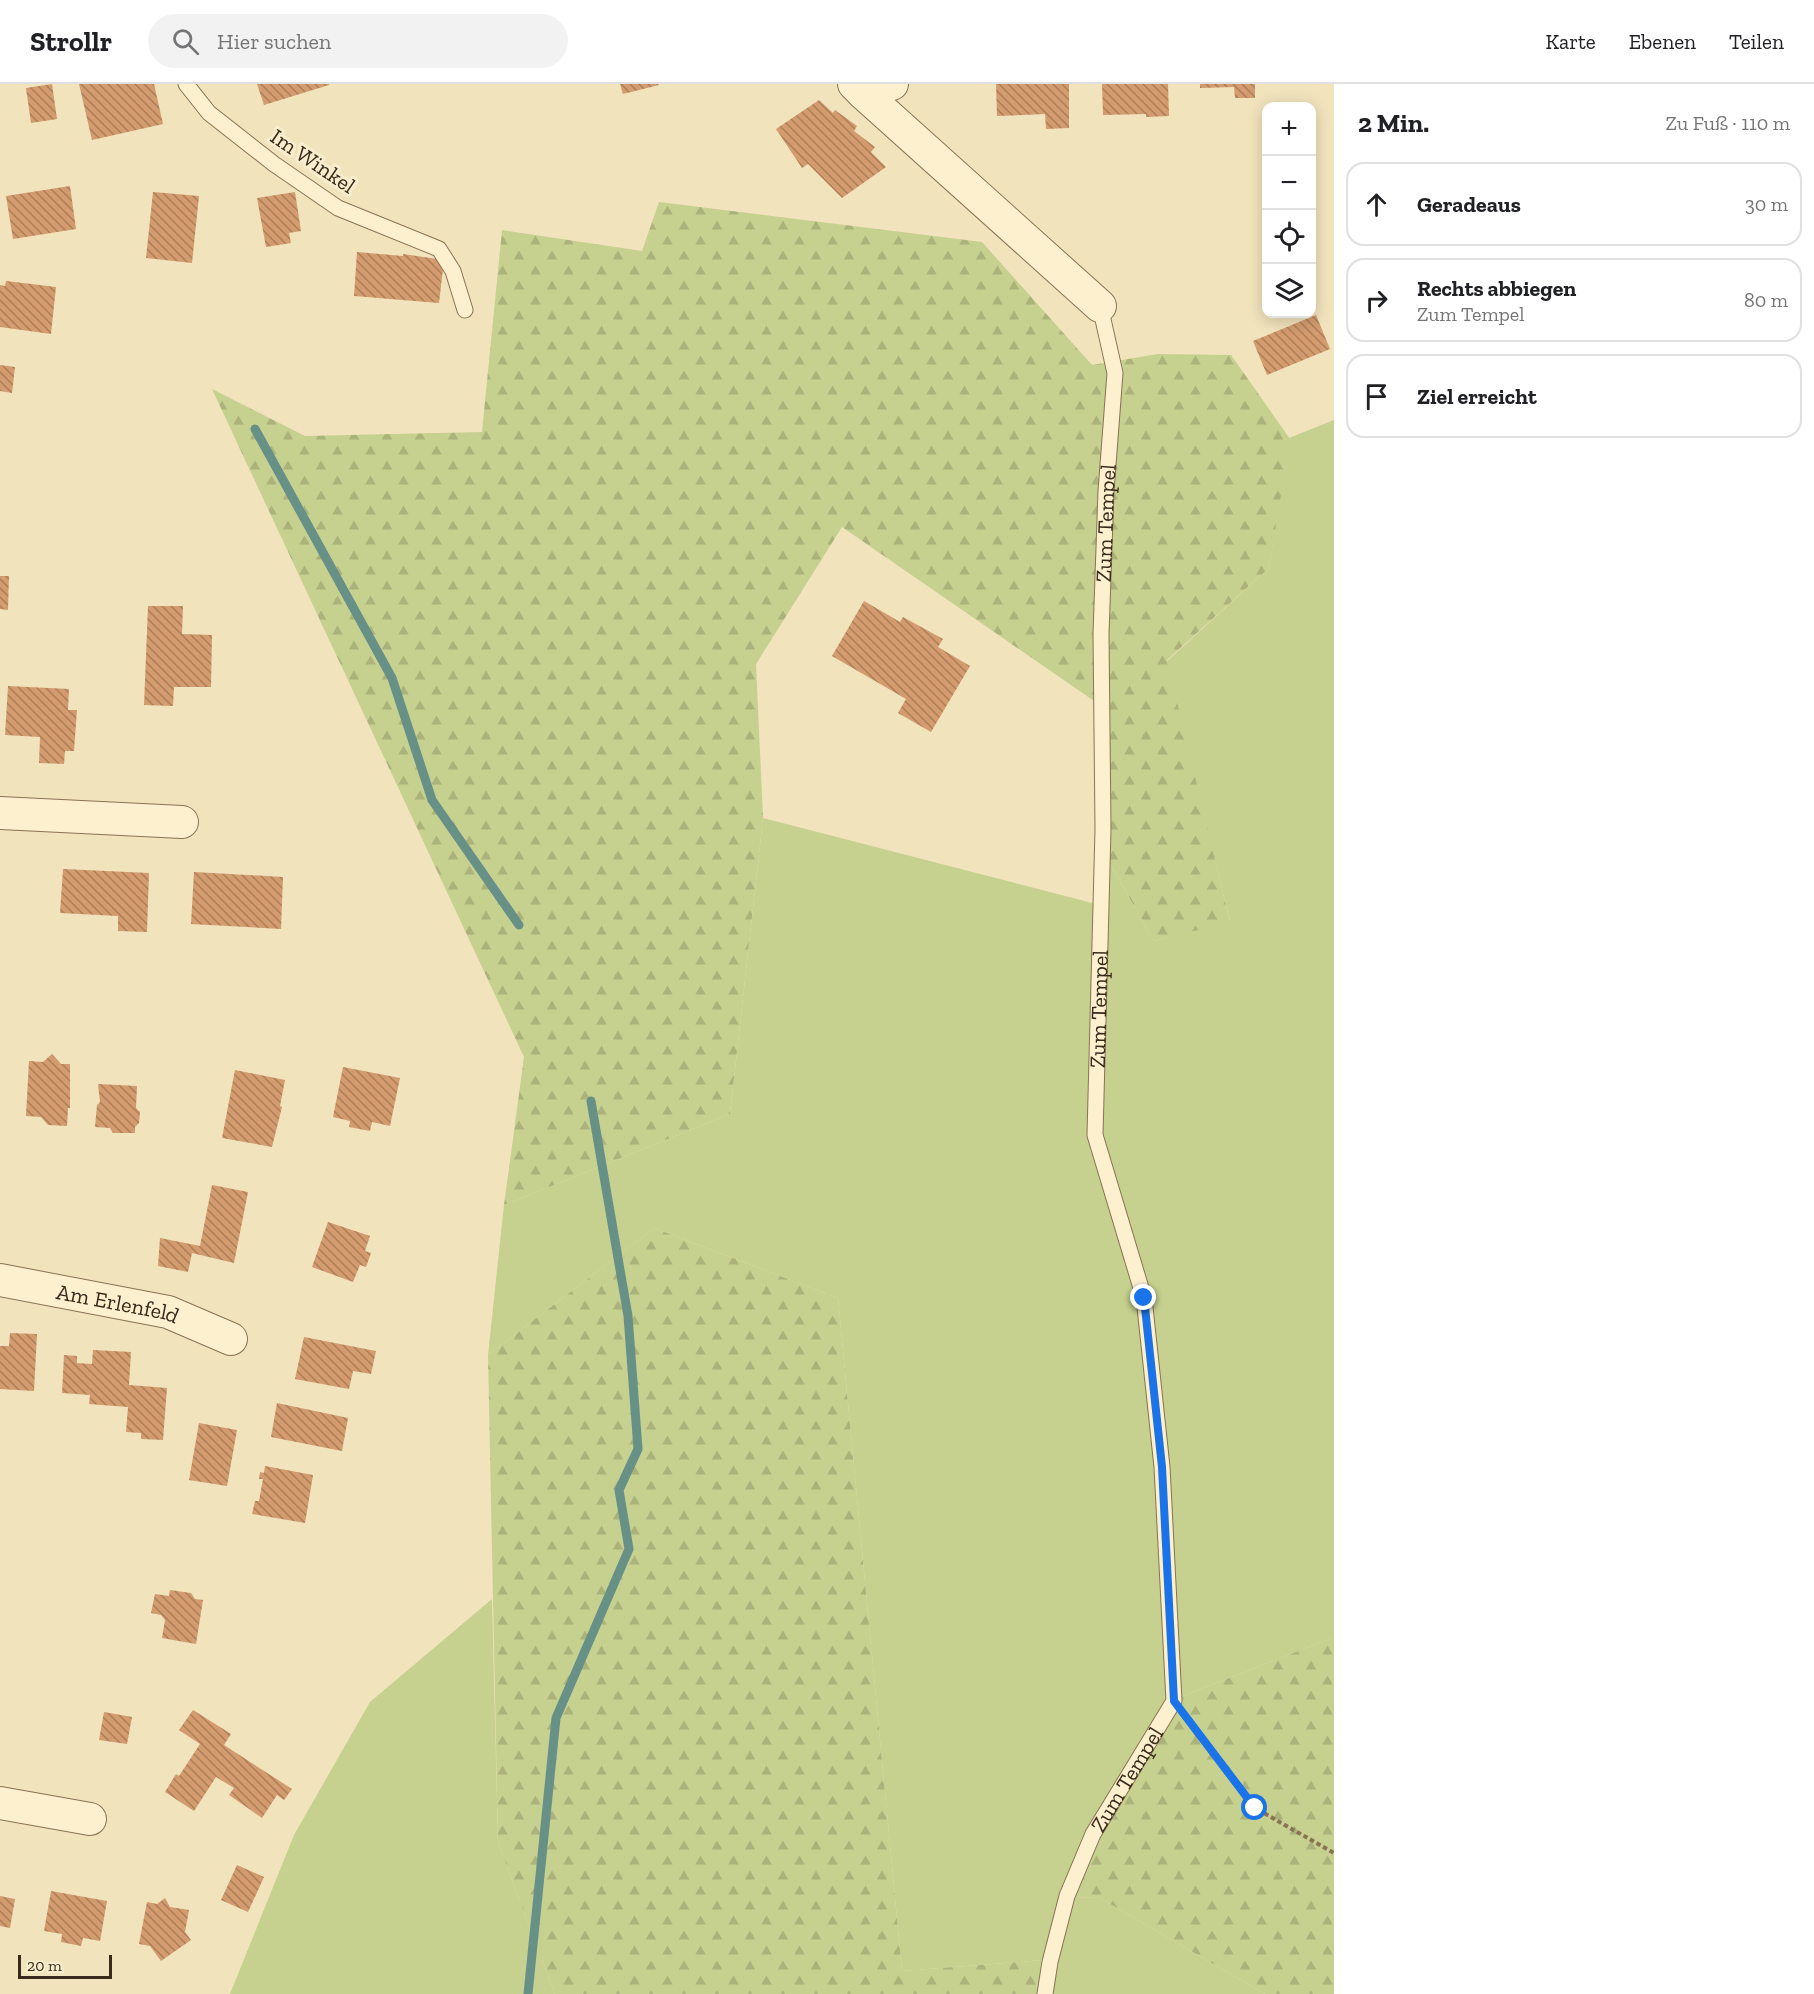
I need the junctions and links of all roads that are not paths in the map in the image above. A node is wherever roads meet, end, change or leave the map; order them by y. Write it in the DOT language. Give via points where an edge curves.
graph roads {
  1 [pos="186,84"];
  2 [pos="892,84"];
  3 [pos="858,88"];
  4 [pos="1100,306"];
  5 [pos="465,310"];
  6 [pos="0,813"];
  7 [pos="182,822"];
  8 [pos="0,1280"];
  9 [pos="231,1339"];
  10 [pos="0,1803"];
  11 [pos="90,1819"];
  12 [pos="1045,1994"];
  1 -- 5 [label="lane, Im Winkel" via="209,113 338,208 439,249 453,271"];
  2 -- 3 [label="street"];
  3 -- 4 [label="street, Zum Tempel"];
  4 -- 12 [label="lane, Zum Tempel" via="1115,373 1101,634 1103,829 1095,1135 1144,1298 1162,1467 1174,1701 1094,1834 1067,1896"];
  6 -- 7 [label="street"];
  8 -- 9 [label="street, Am Erlenfeld" via="168,1312"];
  10 -- 11 [label="street"];
}
